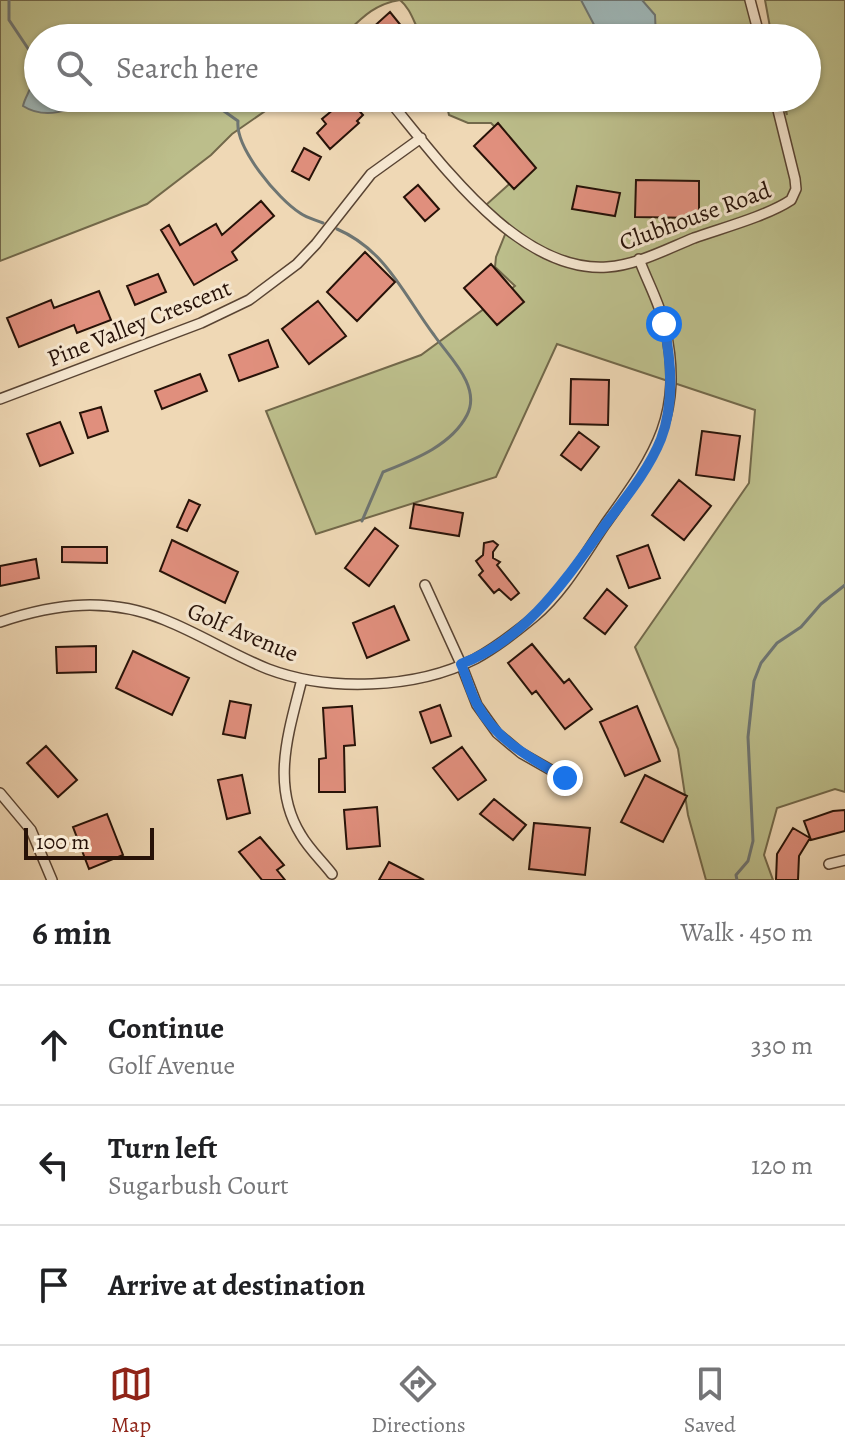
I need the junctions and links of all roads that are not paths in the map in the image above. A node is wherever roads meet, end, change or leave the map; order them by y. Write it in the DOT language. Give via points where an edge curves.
graph roads {
  1 [pos="750,0"];
  2 [pos="756,24"];
  3 [pos="399,112"];
  4 [pos="778,112"];
  5 [pos="421,138"];
  6 [pos="639,259"];
  7 [pos="0,399"];
  8 [pos="425,585"];
  9 [pos="0,622"];
  10 [pos="461,664"];
  11 [pos="302,679"];
  12 [pos="565,778"];
  13 [pos="0,793"];
  14 [pos="845,860"];
  15 [pos="829,864"];
  16 [pos="332,874"];
  17 [pos="52,880"];
  1 -- 2 [label="street"];
  3 -- 5 [label="street, Clubhouse Road"];
  4 -- 6 [label="street, Clubhouse Road" via="795,179 794,196"];
  5 -- 6 [label="street, Clubhouse Road" via="485,210 528,246 590,267"];
  5 -- 7 [label="street, Pine Valley Crescent" via="371,174 306,254 249,300"];
  6 -- 10 [label="street, Golf Avenue" via="669,351 671,380 661,439 625,498 536,616"];
  8 -- 10 [label="street"];
  9 -- 11 [label="street, Golf Avenue" via="64,605 110,604 165,620 270,670"];
  10 -- 11 [label="street, Golf Avenue" via="382,684"];
  10 -- 12 [label="street" via="477,705 497,733"];
  11 -- 16 [label="street" via="283,788 292,820"];
  13 -- 17 [label="street" via="31,830"];
  14 -- 15 [label="street"];
}
